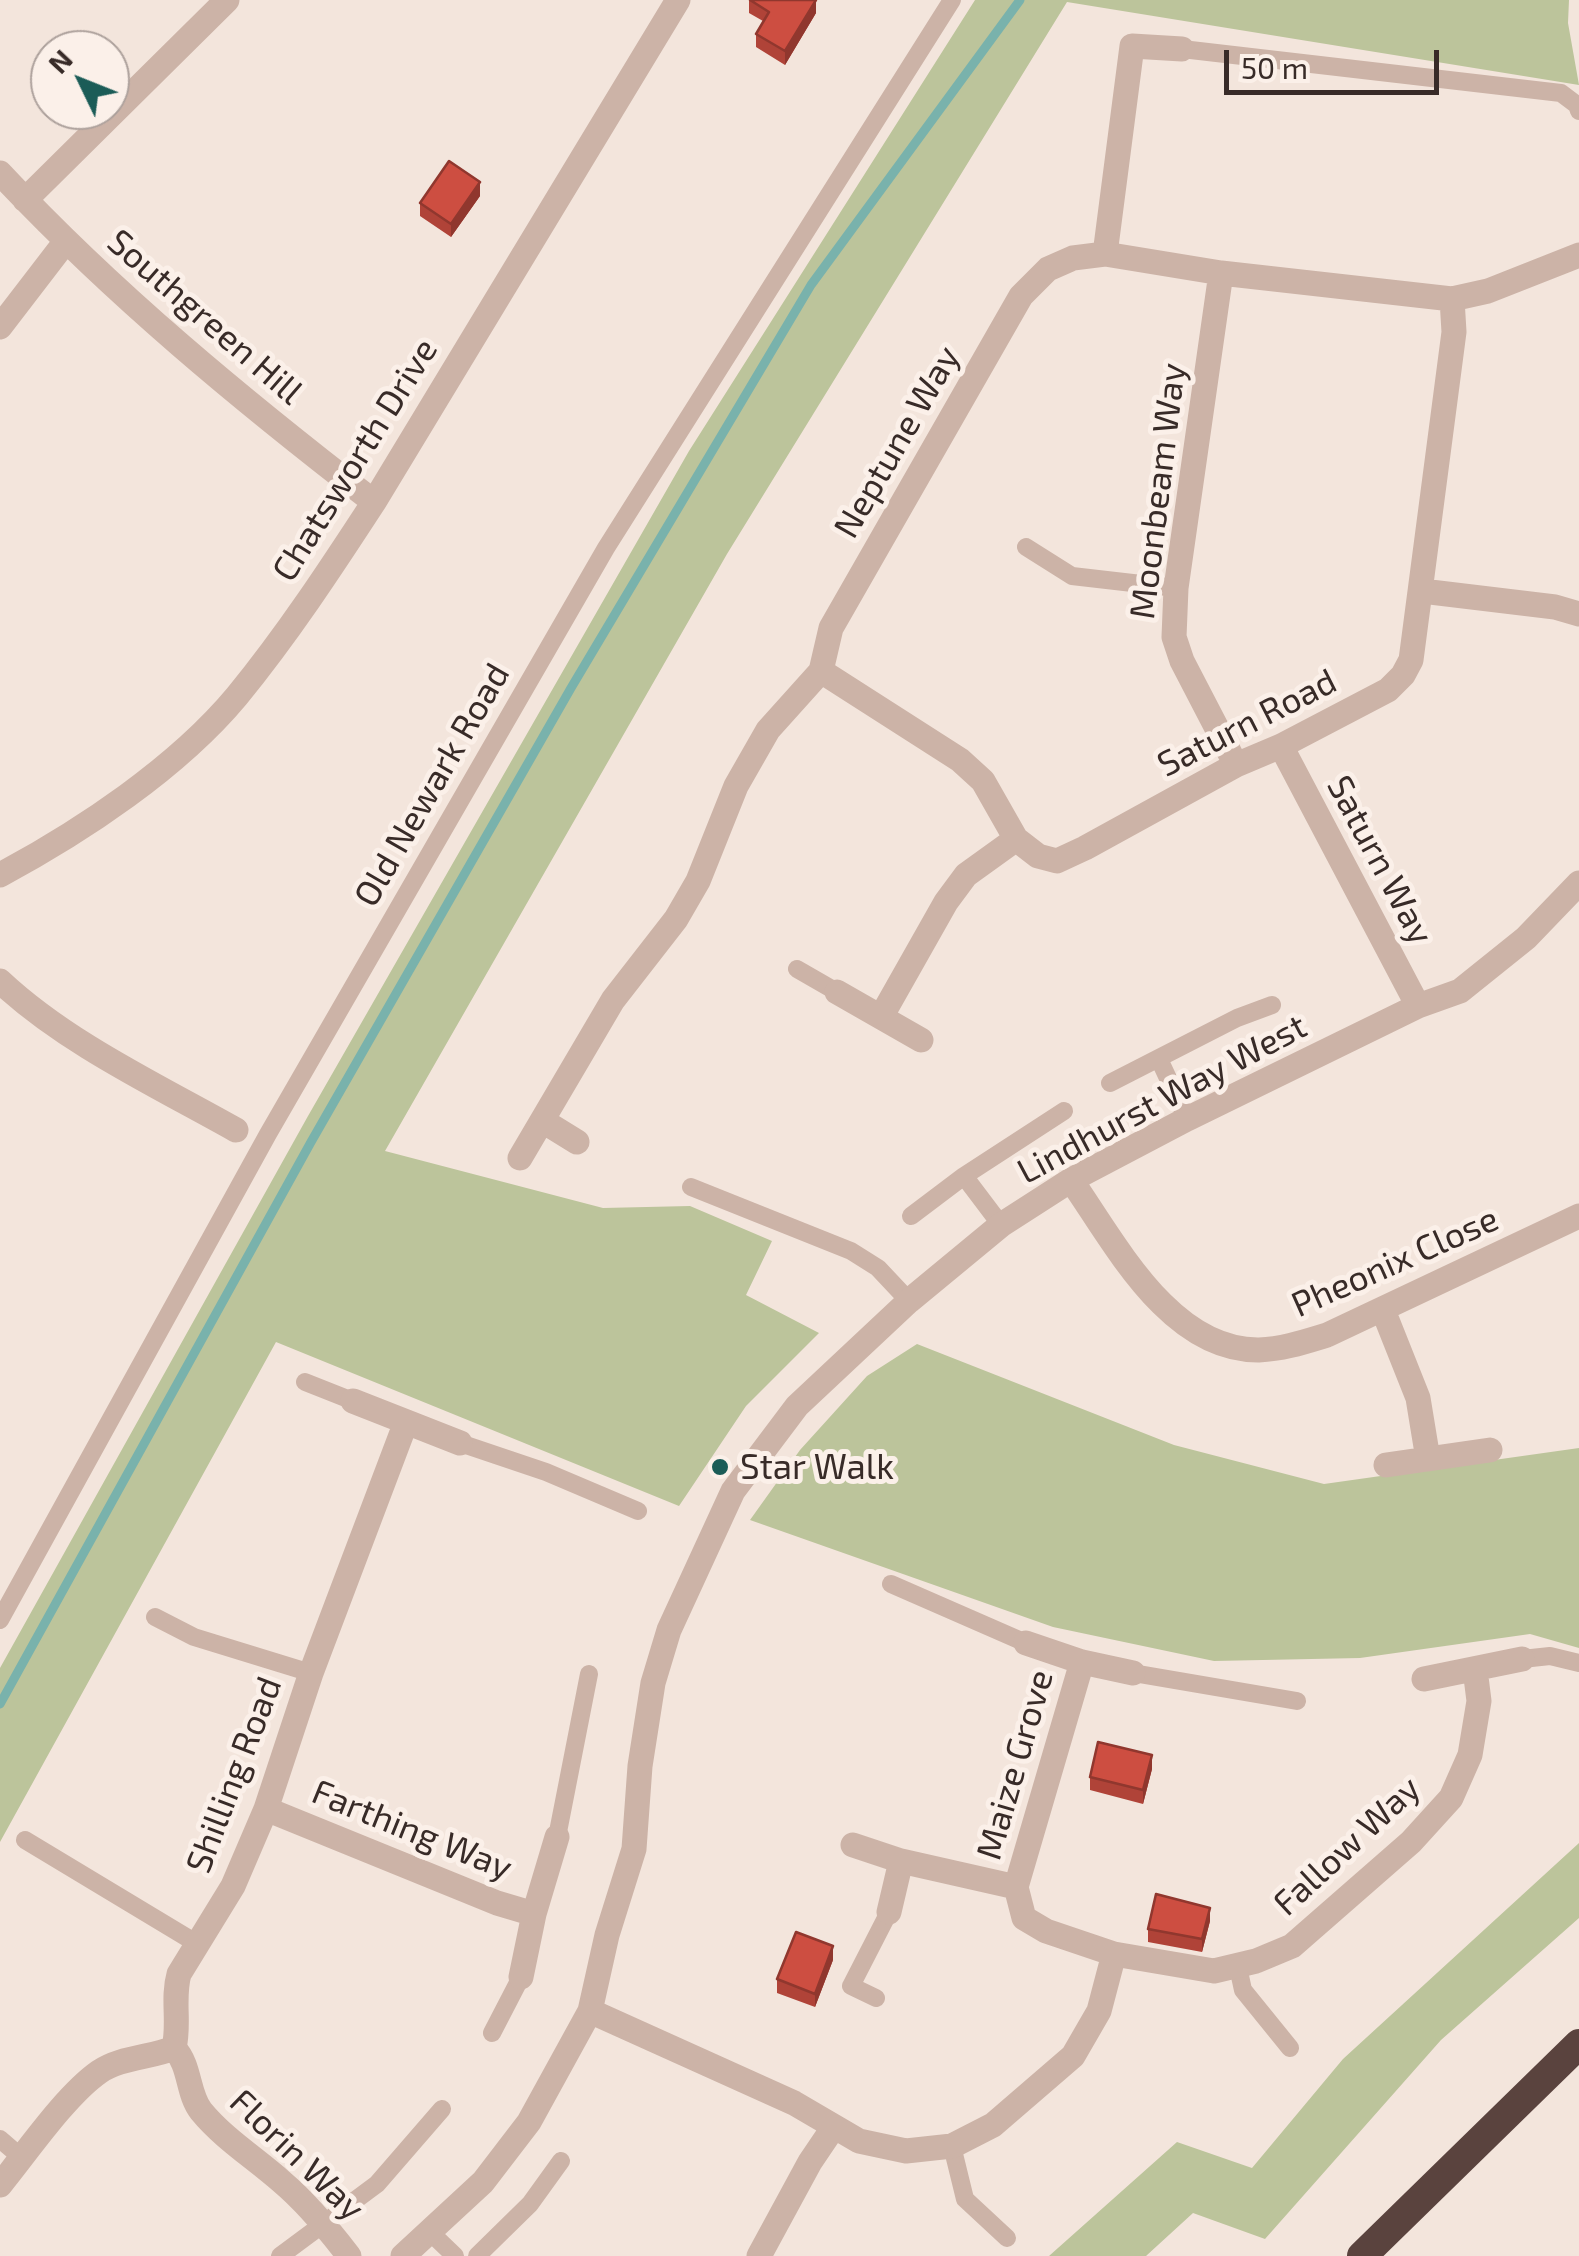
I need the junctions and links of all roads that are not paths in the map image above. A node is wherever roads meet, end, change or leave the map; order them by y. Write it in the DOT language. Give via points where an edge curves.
graph roads {
  1 [pos="227,0"];
  2 [pos="678,0"];
  3 [pos="952,0"];
  4 [pos="1182,49"];
  5 [pos="1579,111"];
  6 [pos="0,173"];
  7 [pos="25,200"];
  8 [pos="66,241"];
  9 [pos="1105,254"];
  10 [pos="1579,255"];
  11 [pos="1221,273"];
  12 [pos="1452,299"];
  13 [pos="0,327"];
  14 [pos="374,502"];
  15 [pos="1026,547"];
  16 [pos="1176,588"];
  17 [pos="1422,591"];
  18 [pos="1579,614"];
  19 [pos="821,671"];
  20 [pos="1281,746"];
  21 [pos="1236,764"];
  22 [pos="1016,839"];
  23 [pos="0,875"];
  24 [pos="1579,883"];
  25 [pos="797,969"];
  26 [pos="0,982"];
  27 [pos="837,992"];
  28 [pos="1272,1005"];
  29 [pos="1418,1006"];
  30 [pos="880,1017"];
  31 [pos="922,1040"];
  32 [pos="1159,1058"];
  33 [pos="1110,1084"];
  34 [pos="1064,1111"];
  35 [pos="1187,1119"];
  36 [pos="543,1121"];
  37 [pos="236,1130"];
  38 [pos="576,1142"];
  39 [pos="520,1158"];
  40 [pos="964,1176"];
  41 [pos="1071,1180"];
  42 [pos="691,1186"];
  43 [pos="911,1216"];
  44 [pos="1579,1216"];
  45 [pos="1001,1225"];
  46 [pos="909,1301"];
  47 [pos="1383,1310"];
  48 [pos="305,1382"];
  49 [pos="352,1401"];
  50 [pos="406,1422"];
  51 [pos="460,1443"];
  52 [pos="1490,1450"];
  53 [pos="1428,1459"];
  54 [pos="1386,1465"];
  55 [pos="638,1511"];
  56 [pos="891,1584"];
  57 [pos="155,1617"];
  58 [pos="0,1620"];
  59 [pos="1026,1643"];
  60 [pos="1522,1659"];
  61 [pos="1082,1662"];
  62 [pos="1579,1662"];
  63 [pos="1475,1669"];
  64 [pos="311,1673"];
  65 [pos="1132,1673"];
  66 [pos="589,1674"];
  67 [pos="1424,1679"];
  68 [pos="1297,1701"];
  69 [pos="266,1809"];
  70 [pos="557,1837"];
  71 [pos="24,1840"];
  72 [pos="852,1845"];
  73 [pos="902,1861"];
  74 [pos="1016,1887"];
  75 [pos="889,1912"];
  76 [pos="534,1914"];
  77 [pos="196,1943"];
  78 [pos="1114,1954"];
  79 [pos="1238,1967"];
  80 [pos="521,1976"];
  81 [pos="876,1998"];
  82 [pos="590,2011"];
  83 [pos="492,2034"];
  84 [pos="1579,2044"];
  85 [pos="174,2048"];
  86 [pos="1290,2048"];
  87 [pos="442,2109"];
  88 [pos="832,2128"];
  89 [pos="0,2139"];
  90 [pos="952,2146"];
  91 [pos="22,2158"];
  92 [pos="561,2161"];
  93 [pos="0,2185"];
  94 [pos="324,2224"];
  95 [pos="430,2232"];
  96 [pos="1007,2238"];
  97 [pos="280,2256"];
  98 [pos="349,2256"];
  99 [pos="403,2256"];
  100 [pos="455,2256"];
  101 [pos="478,2256"];
  102 [pos="760,2256"];
  103 [pos="1362,2256"];
  1 -- 7 [label="street"];
  2 -- 14 [label="street, Chatsworth Drive"];
  3 -- 58 [label="lane, Old Newark Road" via="606,548 268,1134"];
  4 -- 5 [label="lane" via="1561,93"];
  4 -- 9 [label="street" via="1132,46"];
  6 -- 7 [label="street, Southgreen Hill"];
  7 -- 8 [label="street, Southgreen Hill"];
  8 -- 13 [label="street"];
  8 -- 14 [label="street, Southgreen Hill" via="265,417"];
  9 -- 11 [label="street, Neptune Way"];
  9 -- 19 [label="street, Neptune Way" via="1048,269 1021,296 832,628"];
  10 -- 12 [label="street, Neptune Way"];
  11 -- 12 [label="street, Neptune Way"];
  11 -- 16 [label="street, Moonbeam Way"];
  12 -- 17 [label="street, Saturn Road" via="1454,332"];
  14 -- 23 [label="street, Chatsworth Drive" via="224,709 139,786"];
  15 -- 16 [label="lane" via="1072,576"];
  16 -- 21 [label="street, Moonbeam Way" via="1174,638"];
  17 -- 18 [label="street"];
  17 -- 20 [label="street, Saturn Road" via="1403,675 1388,690"];
  19 -- 22 [label="street" via="960,760 984,781"];
  19 -- 36 [label="street, Neptune Way" via="768,730 676,920 613,1000"];
  20 -- 21 [label="street, Saturn Road"];
  20 -- 29 [label="street, Saturn Way"];
  21 -- 22 [label="street, Saturn Road" via="1057,861"];
  22 -- 30 [label="street" via="966,875"];
  24 -- 29 [label="street, Lindhurst Way West" via="1526,938 1460,991"];
  25 -- 27 [label="lane"];
  26 -- 37 [label="street" via="42,1016"];
  27 -- 30 [label="street"];
  28 -- 32 [label="lane"];
  29 -- 35 [label="street, Lindhurst Way West"];
  30 -- 31 [label="street"];
  32 -- 33 [label="lane"];
  32 -- 35 [label="lane"];
  34 -- 40 [label="lane"];
  35 -- 41 [label="street, Lindhurst Way West"];
  36 -- 38 [label="street"];
  36 -- 39 [label="street, Neptune Way"];
  40 -- 43 [label="lane"];
  40 -- 45 [label="lane"];
  41 -- 45 [label="street, Lindhurst Way West"];
  41 -- 47 [label="street, Pheonix Close" via="1140,1282 1170,1313 1230,1346 1291,1347"];
  42 -- 46 [label="lane" via="851,1251"];
  44 -- 47 [label="street, Pheonix Close"];
  45 -- 46 [label="street, Lindhurst Way West"];
  46 -- 82 [label="street, Lindhurst Way West" via="797,1406 732,1491 685,1589 653,1684 634,1849"];
  47 -- 53 [label="street" via="1418,1398"];
  48 -- 49 [label="lane"];
  49 -- 50 [label="street"];
  50 -- 51 [label="street"];
  50 -- 64 [label="street, Shilling Road"];
  51 -- 55 [label="lane"];
  52 -- 53 [label="street"];
  53 -- 54 [label="street"];
  56 -- 59 [label="lane"];
  57 -- 64 [label="lane" via="194,1637"];
  59 -- 61 [label="street, Maize Grove"];
  60 -- 62 [label="lane"];
  60 -- 63 [label="street"];
  61 -- 65 [label="street, Maize Grove"];
  61 -- 74 [label="street, Maize Grove"];
  63 -- 67 [label="street"];
  63 -- 79 [label="street, Fallow Way" via="1479,1701 1470,1755 1451,1798 1292,1946"];
  64 -- 69 [label="street, Shilling Road"];
  65 -- 68 [label="lane"];
  66 -- 70 [label="lane"];
  69 -- 76 [label="street, Farthing Way"];
  69 -- 77 [label="street, Shilling Road" via="233,1886"];
  70 -- 76 [label="street"];
  71 -- 77 [label="lane"];
  72 -- 73 [label="street"];
  73 -- 74 [label="street"];
  73 -- 75 [label="street"];
  74 -- 78 [label="street, Fallow Way" via="1024,1918"];
  75 -- 81 [label="lane" via="852,1986"];
  76 -- 80 [label="street"];
  77 -- 85 [label="street, Shilling Road" via="175,1988"];
  78 -- 79 [label="street, Fallow Way" via="1214,1972"];
  78 -- 90 [label="street" via="1098,2011 1073,2056 993,2125"];
  79 -- 86 [label="lane" via="1243,1990"];
  80 -- 83 [label="lane"];
  82 -- 88 [label="street" via="794,2102"];
  82 -- 95 [label="street, Lindhurst Way West" via="529,2122 483,2182"];
  84 -- 103 [label="highway"];
  85 -- 91 [label="street" via="100,2072"];
  85 -- 94 [label="street, Florin Way" via="197,2106 218,2131"];
  87 -- 94 [label="lane" via="377,2184"];
  88 -- 90 [label="street" via="906,2151"];
  88 -- 102 [label="street"];
  89 -- 91 [label="lane"];
  90 -- 96 [label="lane" via="964,2199"];
  91 -- 93 [label="street"];
  92 -- 101 [label="lane"];
  94 -- 97 [label="lane"];
  94 -- 98 [label="street, Florin Way"];
  95 -- 99 [label="street, Lindhurst Way West"];
  95 -- 100 [label="lane"];
}
